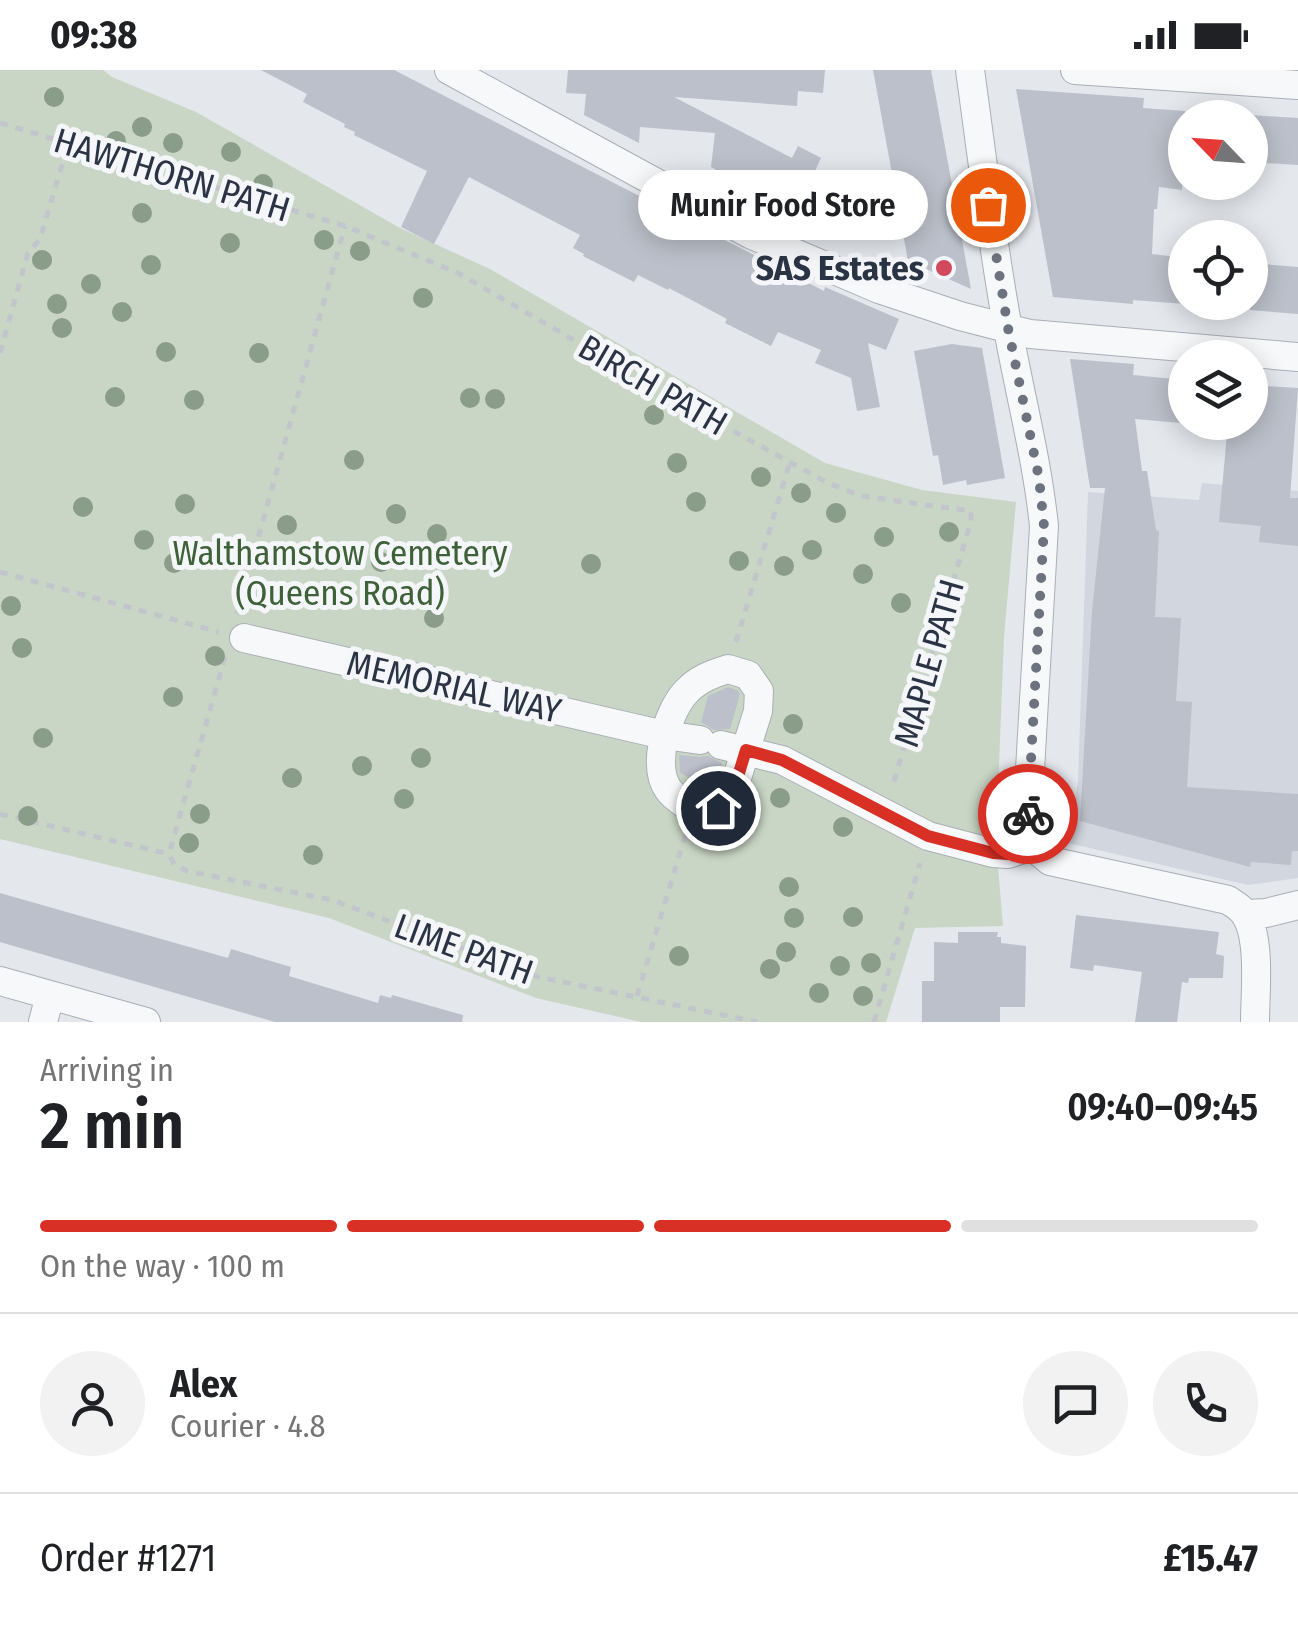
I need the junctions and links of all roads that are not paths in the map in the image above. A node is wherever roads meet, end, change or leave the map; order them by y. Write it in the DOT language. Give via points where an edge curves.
graph roads {
  1 [pos="449,70"];
  2 [pos="970,70"];
  3 [pos="1074,70"];
  4 [pos="497,82"];
  5 [pos="1298,85"];
  6 [pos="1008,328"];
  7 [pos="1298,357"];
  8 [pos="232,635"];
  9 [pos="664,736"];
  10 [pos="722,745"];
  11 [pos="1032,846"];
  12 [pos="1298,905"];
  13 [pos="1246,914"];
  14 [pos="0,980"];
  15 [pos="47,1008"];
  16 [pos="146,1022"];
  17 [pos="1255,1022"];
  1 -- 4 [label="street"];
  2 -- 6 [label="street"];
  3 -- 5 [label="street"];
  4 -- 6 [label="street" via="750,234 879,289"];
  6 -- 7 [label="street"];
  6 -- 11 [label="street" via="1044,526 1027,822"];
  8 -- 9 [label="street, MEMORIAL WAY"];
  9 -- 10 [label="street"];
  9 -- 10 [label="street" via="666,788 692,809 718,808 732,796"];
  9 -- 10 [label="street" via="684,693 728,669 748,675 759,691 758,711"];
  10 -- 11 [label="street" via="782,760 928,836 993,853"];
  11 -- 13 [label="street" via="1050,860 1228,900"];
  12 -- 13 [label="street"];
  13 -- 17 [label="street" via="1254,948"];
  14 -- 15 [label="street"];
  15 -- 16 [label="street"];
}
